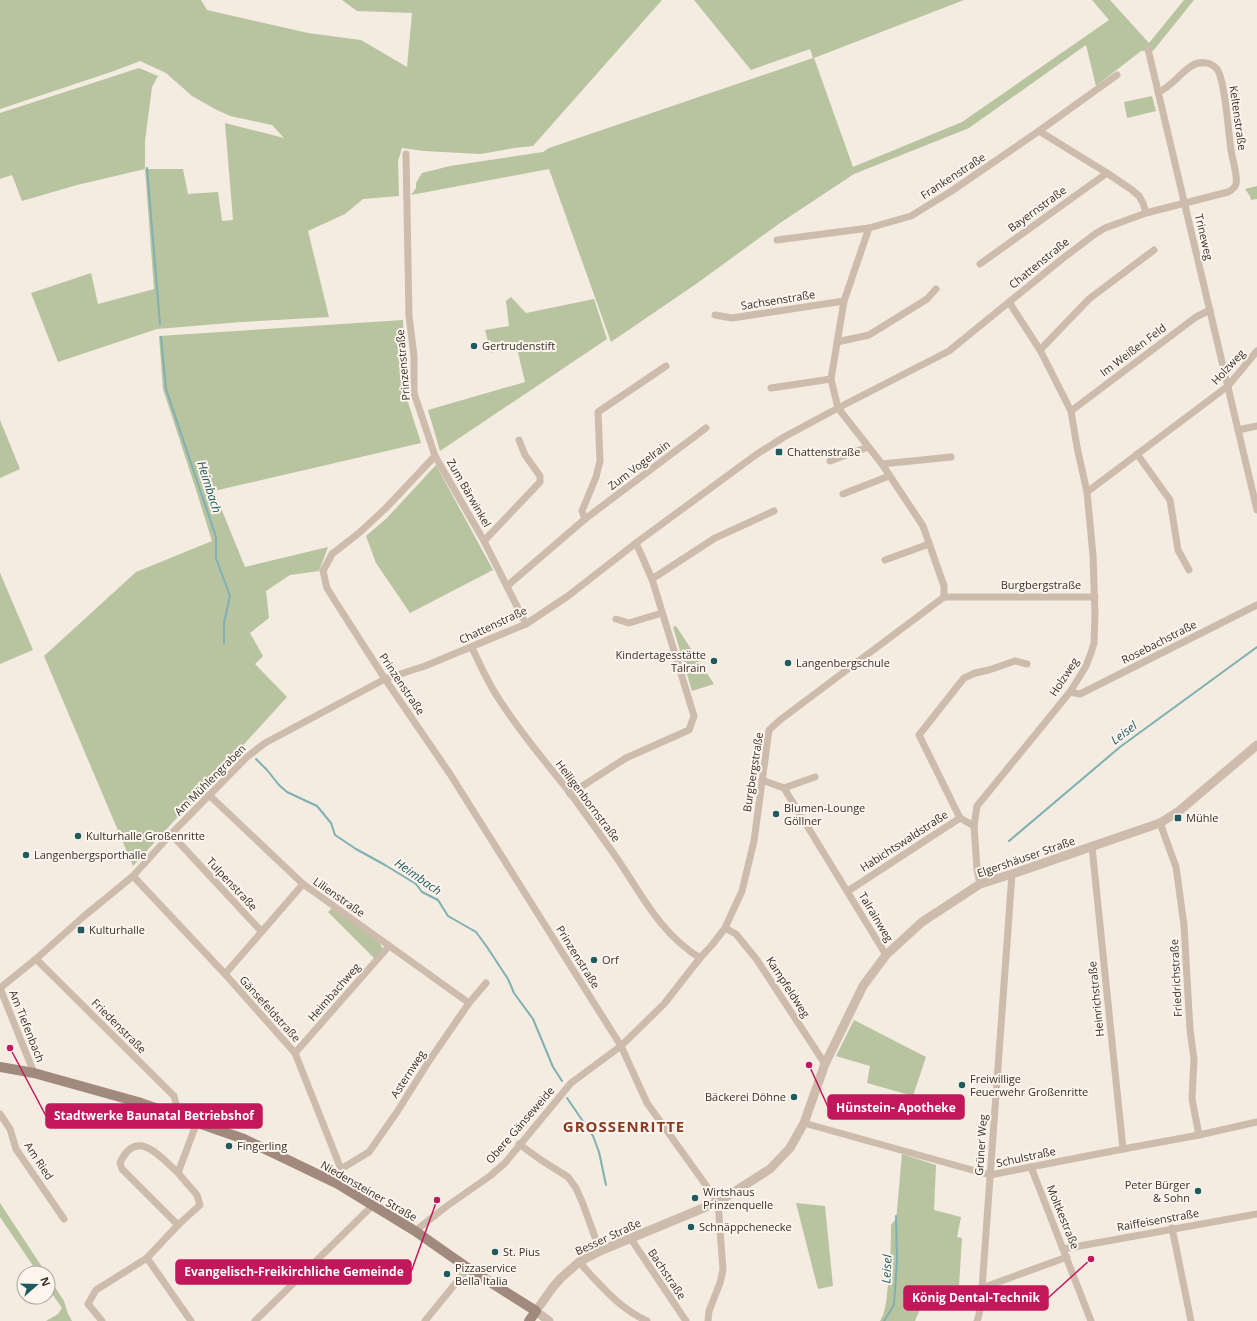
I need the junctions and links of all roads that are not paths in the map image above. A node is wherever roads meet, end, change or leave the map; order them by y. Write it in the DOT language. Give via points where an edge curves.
graph roads {
  1 [pos="1148,50"];
  2 [pos="1117,75"];
  3 [pos="1158,92"];
  4 [pos="1039,131"];
  5 [pos="406,154"];
  6 [pos="1107,172"];
  7 [pos="1185,204"];
  8 [pos="1146,213"];
  9 [pos="869,228"];
  10 [pos="777,240"];
  11 [pos="1154,250"];
  12 [pos="980,264"];
  13 [pos="936,288"];
  14 [pos="844,301"];
  15 [pos="1009,302"];
  16 [pos="1210,310"];
  17 [pos="715,315"];
  18 [pos="837,342"];
  19 [pos="1040,350"];
  20 [pos="1257,351"];
  21 [pos="666,366"];
  22 [pos="831,379"];
  23 [pos="1228,386"];
  24 [pos="771,388"];
  25 [pos="838,408"];
  26 [pos="1071,411"];
  27 [pos="1257,426"];
  28 [pos="706,428"];
  29 [pos="1238,430"];
  30 [pos="519,440"];
  31 [pos="868,447"];
  32 [pos="1137,454"];
  33 [pos="435,456"];
  34 [pos="950,457"];
  35 [pos="830,461"];
  36 [pos="882,464"];
  37 [pos="890,476"];
  38 [pos="1087,492"];
  39 [pos="843,494"];
  40 [pos="1256,498"];
  41 [pos="1257,510"];
  42 [pos="774,511"];
  43 [pos="585,519"];
  44 [pos="484,541"];
  45 [pos="636,543"];
  46 [pos="929,544"];
  47 [pos="885,560"];
  48 [pos="1189,570"];
  49 [pos="652,579"];
  50 [pos="507,586"];
  51 [pos="944,596"];
  52 [pos="1095,597"];
  53 [pos="1257,605"];
  54 [pos="662,613"];
  55 [pos="616,619"];
  56 [pos="526,624"];
  57 [pos="472,648"];
  58 [pos="1027,664"];
  59 [pos="385,679"];
  60 [pos="1070,692"];
  61 [pos="1256,748"];
  62 [pos="816,777"];
  63 [pos="762,780"];
  64 [pos="784,788"];
  65 [pos="570,794"];
  66 [pos="209,795"];
  67 [pos="960,818"];
  68 [pos="1160,823"];
  69 [pos="974,826"];
  70 [pos="171,834"];
  71 [pos="1092,847"];
  72 [pos="1012,874"];
  73 [pos="133,876"];
  74 [pos="302,884"];
  75 [pos="980,884"];
  76 [pos="848,890"];
  77 [pos="725,928"];
  78 [pos="261,931"];
  79 [pos="389,946"];
  80 [pos="886,955"];
  81 [pos="700,958"];
  82 [pos="36,959"];
  83 [pos="225,974"];
  84 [pos="486,983"];
  85 [pos="0,988"];
  86 [pos="469,1003"];
  87 [pos="621,1046"];
  88 [pos="294,1053"];
  89 [pos="825,1064"];
  90 [pos="0,1067"];
  91 [pos="34,1073"];
  92 [pos="173,1113"];
  93 [pos="0,1114"];
  94 [pos="197,1122"];
  95 [pos="1257,1122"];
  96 [pos="804,1124"];
  97 [pos="1198,1136"];
  98 [pos="520,1144"];
  99 [pos="1122,1149"];
  100 [pos="1031,1166"];
  101 [pos="342,1169"];
  102 [pos="178,1173"];
  103 [pos="990,1176"];
  104 [pos="338,1184"];
  105 [pos="718,1202"];
  106 [pos="372,1206"];
  107 [pos="1257,1214"];
  108 [pos="64,1219"];
  109 [pos="178,1226"];
  110 [pos="1172,1228"];
  111 [pos="415,1231"];
  112 [pos="630,1239"];
  113 [pos="1063,1248"];
  114 [pos="600,1251"];
  115 [pos="1067,1257"];
  116 [pos="147,1258"];
  117 [pos="579,1262"];
  118 [pos="468,1268"];
  119 [pos="982,1288"];
  120 [pos="536,1311"];
  121 [pos="102,1321"];
  122 [pos="191,1321"];
  123 [pos="255,1321"];
  124 [pos="425,1321"];
  125 [pos="529,1321"];
  126 [pos="549,1321"];
  127 [pos="647,1321"];
  128 [pos="686,1321"];
  129 [pos="708,1321"];
  130 [pos="977,1321"];
  131 [pos="1091,1321"];
  132 [pos="1191,1321"];
  1 -- 3 [label="street, Trineweg"];
  2 -- 4 [label="street, Frankenstraße"];
  3 -- 7 [label="street, Trineweg"];
  3 -- 7 [label="street, Keltenstraße" via="1167,88 1196,64 1206,62 1217,69 1220,75 1236,184 1234,189 1228,192"];
  4 -- 6 [label="street"];
  4 -- 9 [label="street, Frankenstraße" via="911,216"];
  5 -- 33 [label="street, Prinzenstraße" via="409,316 414,356 414,393"];
  6 -- 8 [label="street" via="1138,196"];
  6 -- 12 [label="street, Bayernstraße"];
  7 -- 8 [label="street, Chattenstraße"];
  7 -- 16 [label="street, Trineweg"];
  8 -- 15 [label="street, Chattenstraße" via="1095,234"];
  9 -- 10 [label="street, Frankenstraße"];
  9 -- 14 [label="street"];
  11 -- 19 [label="street" via="1089,299"];
  13 -- 18 [label="street" via="927,299 869,335"];
  14 -- 17 [label="street, Sachsenstraße" via="732,318"];
  14 -- 18 [label="street"];
  15 -- 19 [label="street"];
  15 -- 25 [label="street, Chattenstraße" via="948,351"];
  16 -- 23 [label="street, Trineweg"];
  16 -- 26 [label="street, Im Weißen Feld" via="1196,317"];
  18 -- 22 [label="street"];
  19 -- 26 [label="street"];
  20 -- 23 [label="street, Holzweg"];
  21 -- 43 [label="street, Zum Vogelrain" via="598,412 600,461 582,511"];
  22 -- 24 [label="street"];
  22 -- 25 [label="street"];
  23 -- 29 [label="street, Trineweg"];
  23 -- 32 [label="street, Holzweg"];
  25 -- 31 [label="street"];
  25 -- 45 [label="street, Chattenstraße" via="758,454"];
  26 -- 38 [label="street"];
  27 -- 29 [label="street"];
  28 -- 43 [label="street, Zum Vogelrain"];
  29 -- 40 [label="street, Trineweg"];
  30 -- 44 [label="street, Zum Bärwinkel" via="525,455 540,476 540,482"];
  31 -- 35 [label="street"];
  31 -- 36 [label="street"];
  32 -- 38 [label="street, Holzweg"];
  32 -- 48 [label="street" via="1170,500 1178,550"];
  33 -- 44 [label="street, Zum Bärwinkel"];
  33 -- 59 [label="street, Prinzenstraße" via="386,508 332,554 323,570 327,588"];
  34 -- 36 [label="street"];
  36 -- 37 [label="street"];
  37 -- 39 [label="street"];
  37 -- 46 [label="street" via="923,526"];
  38 -- 52 [label="street, Holzweg"];
  40 -- 41 [label="street, Trineweg"];
  42 -- 49 [label="street" via="715,538"];
  43 -- 50 [label="street, Zum Vogelrain"];
  44 -- 50 [label="street, Zum Bärwinkel"];
  45 -- 49 [label="street"];
  45 -- 56 [label="street, Chattenstraße" via="568,596"];
  46 -- 47 [label="street"];
  46 -- 51 [label="street" via="944,586"];
  49 -- 54 [label="street"];
  50 -- 56 [label="street, Zum Bärwinkel"];
  51 -- 52 [label="street, Burgbergstraße"];
  51 -- 63 [label="street, Burgbergstraße" via="770,730"];
  52 -- 60 [label="street, Holzweg" via="1094,643 1086,666"];
  53 -- 60 [label="street, Rosebachstraße" via="1080,694"];
  54 -- 55 [label="street" via="629,623"];
  54 -- 65 [label="street" via="694,716 689,730 626,758"];
  56 -- 57 [label="street, Chattenstraße"];
  57 -- 59 [label="street, Chattenstraße"];
  57 -- 65 [label="street, Heiligenbornstraße" via="496,696"];
  58 -- 67 [label="street, Habichtswaldstraße" via="1014,661 964,678 918,735"];
  59 -- 66 [label="street, Am Mühlengraben" via="264,743"];
  59 -- 87 [label="street, Prinzenstraße" via="450,774"];
  60 -- 69 [label="street, Holzweg" via="977,806"];
  61 -- 68 [label="street, Elgershäuser Straße" via="1179,811"];
  62 -- 64 [label="street"];
  63 -- 64 [label="street"];
  63 -- 77 [label="street, Burgbergstraße" via="754,841 742,891"];
  64 -- 76 [label="street, Talrainweg"];
  65 -- 81 [label="street, Heiligenbornstraße" via="650,911 677,942"];
  66 -- 70 [label="street, Am Mühlengraben"];
  66 -- 74 [label="street, Lilienstraße"];
  67 -- 69 [label="street"];
  67 -- 76 [label="street, Habichtswaldstraße"];
  68 -- 71 [label="street, Elgershäuser Straße"];
  68 -- 97 [label="street, Friedrichstraße" via="1176,867 1184,925 1194,1059 1192,1098"];
  69 -- 75 [label="street, Holzweg"];
  70 -- 73 [label="street, Am Mühlengraben"];
  70 -- 78 [label="street, Tulpenstraße"];
  71 -- 72 [label="street, Elgershäuser Straße"];
  71 -- 99 [label="street, Heinrichstraße"];
  72 -- 75 [label="street, Elgershäuser Straße"];
  72 -- 103 [label="street, Grüner Weg"];
  73 -- 82 [label="street, Am Mühlengraben"];
  73 -- 83 [label="street, Gänsefeldstraße"];
  74 -- 78 [label="street"];
  74 -- 79 [label="street, Lilienstraße"];
  75 -- 80 [label="street, Elgershäuser Straße" via="922,922"];
  76 -- 80 [label="street, Talrainweg"];
  77 -- 81 [label="street, Burgbergstraße"];
  77 -- 89 [label="street, Kampfeldweg" via="736,934 757,960"];
  78 -- 83 [label="street"];
  79 -- 86 [label="street, Lilienstraße"];
  79 -- 88 [label="street, Heimbachweg"];
  80 -- 89 [label="street, Elgershäuser Straße" via="863,986"];
  81 -- 87 [label="street, Burgbergstraße" via="664,1004"];
  82 -- 85 [label="street, Am Mühlengraben"];
  82 -- 92 [label="street, Friedenstraße" via="174,1096 176,1104"];
  83 -- 88 [label="street, Gänsefeldstraße"];
  84 -- 86 [label="street, Asternweg"];
  85 -- 91 [label="street, Am Tiefenbach"];
  86 -- 101 [label="street, Asternweg" via="369,1152"];
  87 -- 98 [label="street, Obere Gänseweide" via="571,1083"];
  87 -- 105 [label="street, Prinzenstraße" via="646,1103"];
  88 -- 101 [label="street, Gänsefeldstraße"];
  89 -- 96 [label="street, Elgershäuser Straße"];
  90 -- 91 [label="main road, Niedensteiner Straße"];
  91 -- 92 [label="main road, Niedensteiner Straße"];
  92 -- 94 [label="main road, Niedensteiner Straße"];
  93 -- 108 [label="street, Am Ried" via="10,1129 16,1149"];
  94 -- 102 [label="street"];
  94 -- 104 [label="main road, Niedensteiner Straße" via="244,1139"];
  95 -- 97 [label="street, Schulstraße"];
  96 -- 103 [label="street, Schulstraße"];
  96 -- 105 [label="street, Elgershäuser Straße" via="790,1148 770,1169"];
  97 -- 99 [label="street, Schulstraße"];
  98 -- 111 [label="street, Obere Gänseweide" via="490,1176"];
  98 -- 114 [label="street" via="568,1177 583,1204"];
  99 -- 100 [label="street, Schulstraße"];
  100 -- 103 [label="street, Schulstraße"];
  100 -- 113 [label="street, Moltkestraße"];
  101 -- 104 [label="street"];
  102 -- 109 [label="street" via="197,1195 200,1205"];
  102 -- 109 [label="street" via="160,1156 141,1145 128,1150 120,1163 122,1170"];
  103 -- 119 [label="street, Grüner Weg"];
  104 -- 106 [label="main road, Niedensteiner Straße"];
  105 -- 112 [label="street, Besser Straße"];
  105 -- 129 [label="street" via="723,1270"];
  106 -- 111 [label="main road, Niedensteiner Straße"];
  106 -- 123 [label="street"];
  107 -- 110 [label="street, Raiffeisenstraße"];
  109 -- 116 [label="street"];
  110 -- 113 [label="street, Raiffeisenstraße"];
  110 -- 132 [label="street"];
  111 -- 118 [label="main road, Niedensteiner Straße"];
  112 -- 114 [label="street, Besser Straße"];
  112 -- 128 [label="street, Bachstraße"];
  113 -- 115 [label="street, Moltkestraße"];
  114 -- 117 [label="street, Besser Straße"];
  115 -- 119 [label="street"];
  115 -- 131 [label="street, Moltkestraße"];
  116 -- 121 [label="street" via="96,1290 88,1304"];
  116 -- 122 [label="street"];
  117 -- 120 [label="street, Besser Straße" via="553,1287"];
  117 -- 127 [label="street" via="617,1302 629,1312"];
  118 -- 120 [label="main road, Niedensteiner Straße"];
  118 -- 124 [label="street"];
  119 -- 130 [label="street, Grüner Weg"];
  120 -- 125 [label="main road, Besser Straße"];
  120 -- 126 [label="street, Niedensteiner Straße"];
}
